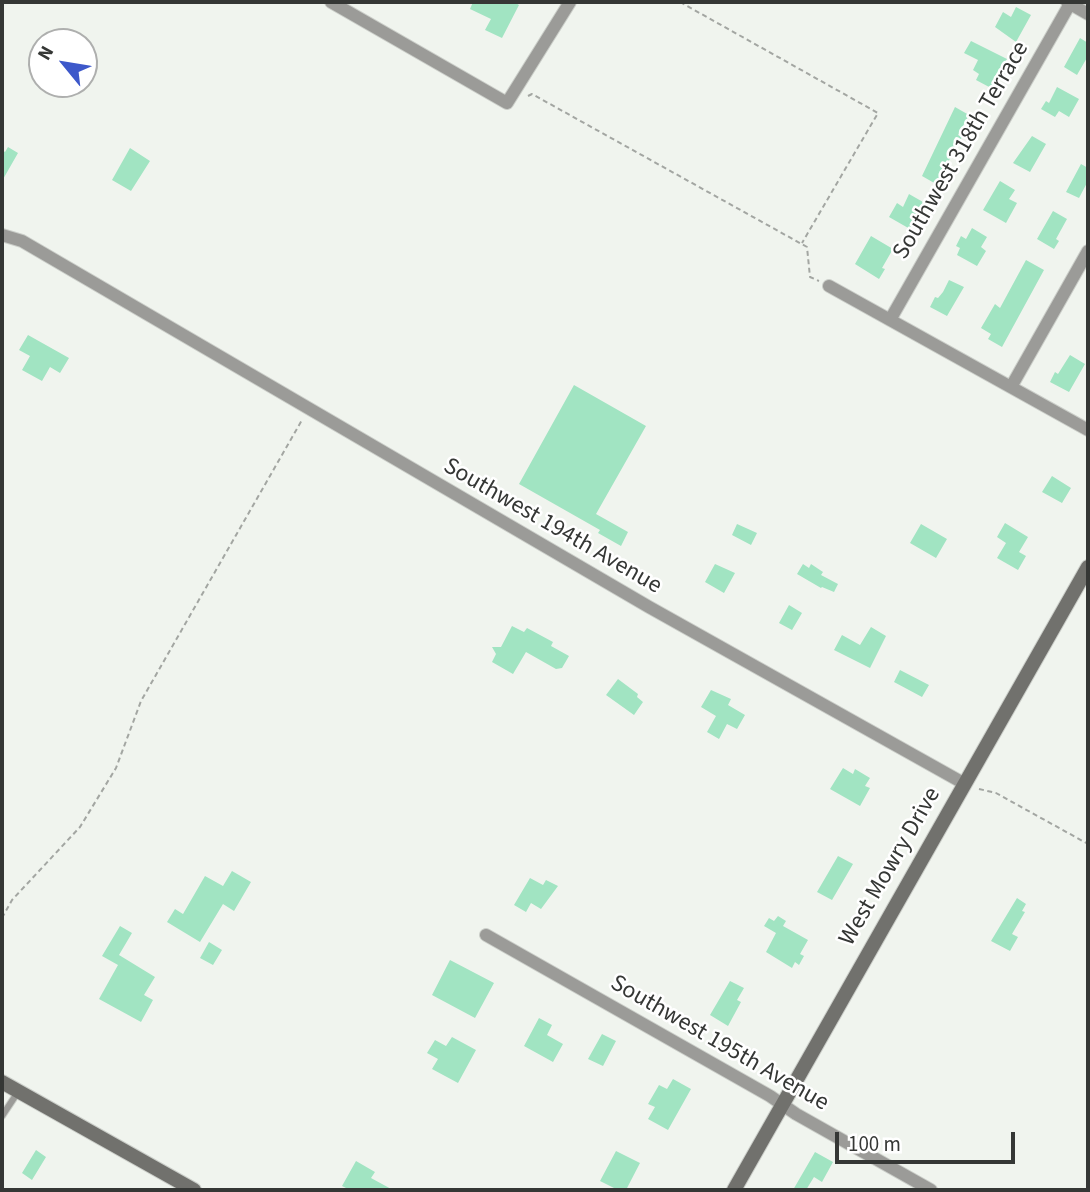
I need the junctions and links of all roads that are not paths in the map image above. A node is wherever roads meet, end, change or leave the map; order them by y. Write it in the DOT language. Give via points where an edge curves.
graph roads {
  1 [pos="331,2"];
  2 [pos="570,2"];
  3 [pos="1069,2"];
  4 [pos="1088,14"];
  5 [pos="2,235"];
  6 [pos="1088,251"];
  7 [pos="830,286"];
  8 [pos="890,320"];
  9 [pos="1011,387"];
  10 [pos="1088,430"];
  11 [pos="1088,567"];
  12 [pos="965,785"];
  13 [pos="485,935"];
  14 [pos="2,1082"];
  15 [pos="18,1092"];
  16 [pos="782,1104"];
  17 [pos="2,1116"];
  18 [pos="194,1190"];
  19 [pos="734,1190"];
  20 [pos="931,1190"];
  1 -- 2 [label="street" via="507,103"];
  3 -- 4 [label="street"];
  3 -- 8 [label="street, Southwest 318th Terrace"];
  5 -- 12 [label="street, Southwest 194th Avenue" via="22,241 307,410"];
  6 -- 9 [label="street"];
  7 -- 8 [label="street"];
  8 -- 9 [label="street"];
  9 -- 10 [label="street"];
  11 -- 12 [label="street, West Mowry Drive"];
  12 -- 16 [label="street, West Mowry Drive"];
  13 -- 16 [label="street, Southwest 195th Avenue"];
  14 -- 15 [label="street"];
  15 -- 17 [label="lane"];
  15 -- 18 [label="street"];
  16 -- 19 [label="street, West Mowry Drive"];
  16 -- 20 [label="street, Southwest 195th Avenue"];
}
